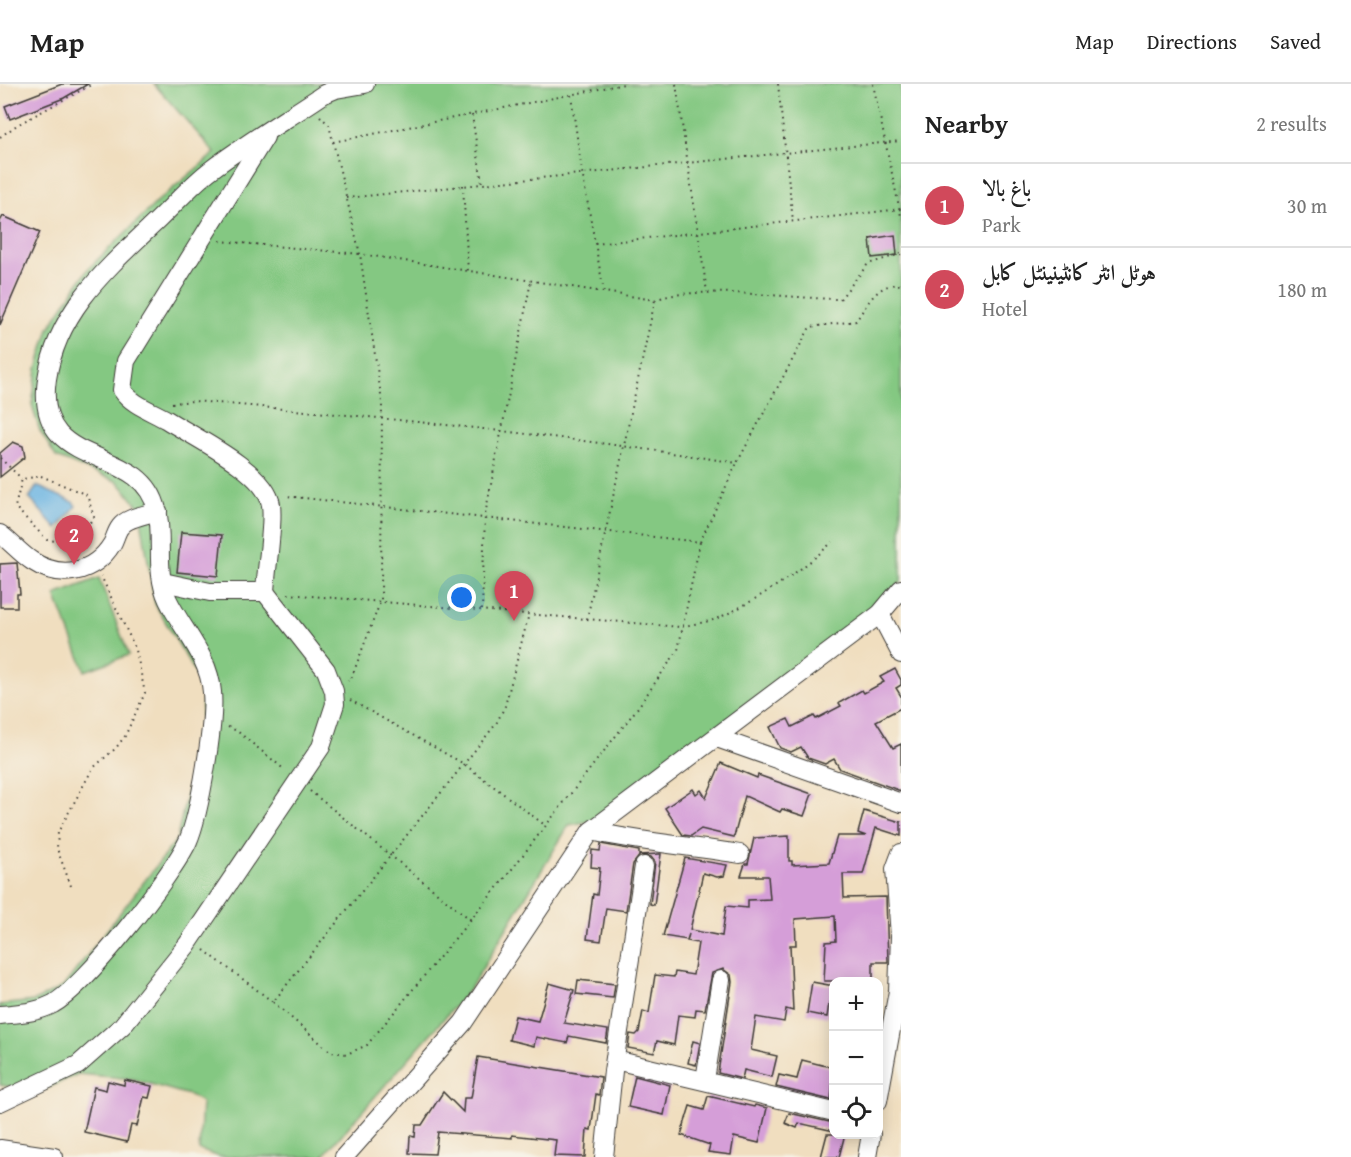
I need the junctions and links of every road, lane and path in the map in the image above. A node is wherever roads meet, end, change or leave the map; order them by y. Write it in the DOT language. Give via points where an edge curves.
graph roads {
  1 [pos="93,84"];
  2 [pos="365,84"];
  3 [pos="624,84"];
  4 [pos="676,84"];
  5 [pos="777,84"];
  6 [pos="873,84"];
  7 [pos="571,95"];
  8 [pos="308,105"];
  9 [pos="472,114"];
  10 [pos="270,130"];
  11 [pos="0,137"];
  12 [pos="901,141"];
  13 [pos="333,142"];
  14 [pos="884,144"];
  15 [pos="786,153"];
  16 [pos="688,161"];
  17 [pos="582,172"];
  18 [pos="482,183"];
  19 [pos="463,185"];
  20 [pos="346,198"];
  21 [pos="900,209"];
  22 [pos="901,216"];
  23 [pos="794,221"];
  24 [pos="699,233"];
  25 [pos="202,239"];
  26 [pos="595,243"];
  27 [pos="360,254"];
  28 [pos="901,254"];
  29 [pos="468,272"];
  30 [pos="531,281"];
  31 [pos="901,285"];
  32 [pos="604,292"];
  33 [pos="707,293"];
  34 [pos="655,300"];
  35 [pos="153,411"];
  36 [pos="382,418"];
  37 [pos="501,430"];
  38 [pos="622,445"];
  39 [pos="0,458"];
  40 [pos="738,463"];
  41 [pos="22,479"];
  42 [pos="271,505"];
  43 [pos="382,507"];
  44 [pos="158,511"];
  45 [pos="485,518"];
  46 [pos="605,532"];
  47 [pos="0,534"];
  48 [pos="700,542"];
  49 [pos="832,542"];
  50 [pos="95,563"];
  51 [pos="163,582"];
  52 [pos="901,589"];
  53 [pos="265,592"];
  54 [pos="381,600"];
  55 [pos="482,610"];
  56 [pos="529,614"];
  57 [pos="880,614"];
  58 [pos="587,619"];
  59 [pos="684,626"];
  60 [pos="901,654"];
  61 [pos="334,691"];
  62 [pos="212,719"];
  63 [pos="717,738"];
  64 [pos="464,764"];
  65 [pos="299,782"];
  66 [pos="901,803"];
  67 [pos="546,826"];
  68 [pos="591,831"];
  69 [pos="901,853"];
  70 [pos="390,855"];
  71 [pos="740,855"];
  72 [pos="644,866"];
  73 [pos="71,886"];
  74 [pos="471,920"];
  75 [pos="191,940"];
  76 [pos="721,980"];
  77 [pos="900,992"];
  78 [pos="273,1002"];
  79 [pos="0,1015"];
  80 [pos="615,1060"];
  81 [pos="705,1080"];
  82 [pos="882,1085"];
  83 [pos="0,1102"];
  84 [pos="829,1111"];
  85 [pos="871,1139"];
  86 [pos="0,1149"];
  87 [pos="54,1157"];
  88 [pos="344,1157"];
  89 [pos="604,1157"];
  90 [pos="867,1157"];
  1 -- 11 [label="path"];
  2 -- 8 [label="street" via="336,89"];
  3 -- 7 [label="path"];
  4 -- 16 [label="path"];
  5 -- 15 [label="path"];
  6 -- 14 [label="path"];
  7 -- 9 [label="path"];
  7 -- 17 [label="path"];
  8 -- 10 [label="street"];
  8 -- 13 [label="path" via="328,125"];
  9 -- 13 [label="path"];
  9 -- 18 [label="path"];
  10 -- 25 [label="street"];
  10 -- 44 [label="street" via="210,170 90,285 70,316 53,355 46,411 54,426 66,442 141,479"];
  12 -- 14 [label="path"];
  13 -- 20 [label="path"];
  14 -- 15 [label="path"];
  14 -- 21 [label="path"];
  15 -- 16 [label="path"];
  15 -- 23 [label="path"];
  16 -- 17 [label="path"];
  16 -- 24 [label="path"];
  17 -- 18 [label="path"];
  17 -- 26 [label="path"];
  18 -- 19 [label="path"];
  19 -- 20 [label="path"];
  19 -- 29 [label="path"];
  20 -- 27 [label="path"];
  21 -- 22 [label="path"];
  21 -- 23 [label="path"];
  23 -- 24 [label="path"];
  24 -- 26 [label="path"];
  24 -- 33 [label="path"];
  25 -- 27 [label="path"];
  25 -- 35 [label="street" via="126,361 123,390 128,399"];
  26 -- 32 [label="path"];
  27 -- 29 [label="path"];
  27 -- 36 [label="path"];
  28 -- 33 [label="path" via="868,264 840,299"];
  29 -- 30 [label="path"];
  30 -- 32 [label="path"];
  30 -- 37 [label="path"];
  31 -- 40 [label="path" via="890,284 875,294 856,321 810,327"];
  32 -- 34 [label="path"];
  33 -- 34 [label="path"];
  34 -- 38 [label="path"];
  35 -- 36 [label="path" via="171,403 194,401"];
  35 -- 42 [label="street" via="251,473 266,490"];
  36 -- 37 [label="path"];
  36 -- 43 [label="path"];
  37 -- 38 [label="path"];
  37 -- 45 [label="path"];
  38 -- 40 [label="path"];
  38 -- 46 [label="path"];
  39 -- 41 [label="path"];
  40 -- 48 [label="path"];
  41 -- 41 [label="path" via="41,476 87,495 94,517 74,543 47,540 15,507"];
  42 -- 43 [label="path" via="284,495"];
  42 -- 53 [label="street"];
  43 -- 45 [label="path"];
  43 -- 54 [label="path"];
  44 -- 50 [label="street" via="128,520"];
  44 -- 51 [label="street"];
  45 -- 46 [label="path"];
  45 -- 55 [label="path"];
  46 -- 48 [label="path"];
  46 -- 58 [label="path"];
  47 -- 50 [label="street" via="31,561 50,570 81,571"];
  48 -- 59 [label="path"];
  49 -- 59 [label="path" via="764,592 714,620"];
  50 -- 73 [label="path" via="136,650 145,693 125,736 93,768 58,832 57,849"];
  51 -- 53 [label="street" via="210,592"];
  51 -- 62 [label="street" via="167,599 210,674"];
  52 -- 57 [label="street"];
  53 -- 54 [label="path"];
  53 -- 61 [label="street" via="326,670"];
  54 -- 55 [label="path"];
  54 -- 61 [label="path" via="351,679"];
  55 -- 56 [label="path"];
  56 -- 58 [label="path"];
  56 -- 64 [label="path" via="505,706 496,724"];
  57 -- 60 [label="street"];
  57 -- 63 [label="street"];
  58 -- 59 [label="path"];
  59 -- 67 [label="path" via="678,650"];
  61 -- 64 [label="path"];
  61 -- 65 [label="street" via="335,704 321,747"];
  62 -- 65 [label="path" via="237,731"];
  62 -- 79 [label="street" via="193,828 169,870 125,931 67,995 36,1012"];
  63 -- 66 [label="street"];
  63 -- 68 [label="street"];
  64 -- 67 [label="path"];
  64 -- 70 [label="path"];
  65 -- 70 [label="path"];
  65 -- 75 [label="street"];
  67 -- 74 [label="path"];
  68 -- 71 [label="street" via="638,842"];
  68 -- 88 [label="street" via="463,1023"];
  69 -- 77 [label="street" via="895,869"];
  70 -- 74 [label="path"];
  70 -- 78 [label="path"];
  72 -- 80 [label="street"];
  74 -- 78 [label="path" via="367,1045 347,1054 331,1052"];
  75 -- 78 [label="path"];
  75 -- 83 [label="street" via="105,1042 78,1065"];
  76 -- 81 [label="street"];
  77 -- 82 [label="street"];
  80 -- 81 [label="street"];
  80 -- 89 [label="street"];
  81 -- 84 [label="street"];
  85 -- 90 [label="street"];
  86 -- 87 [label="street"];
}
